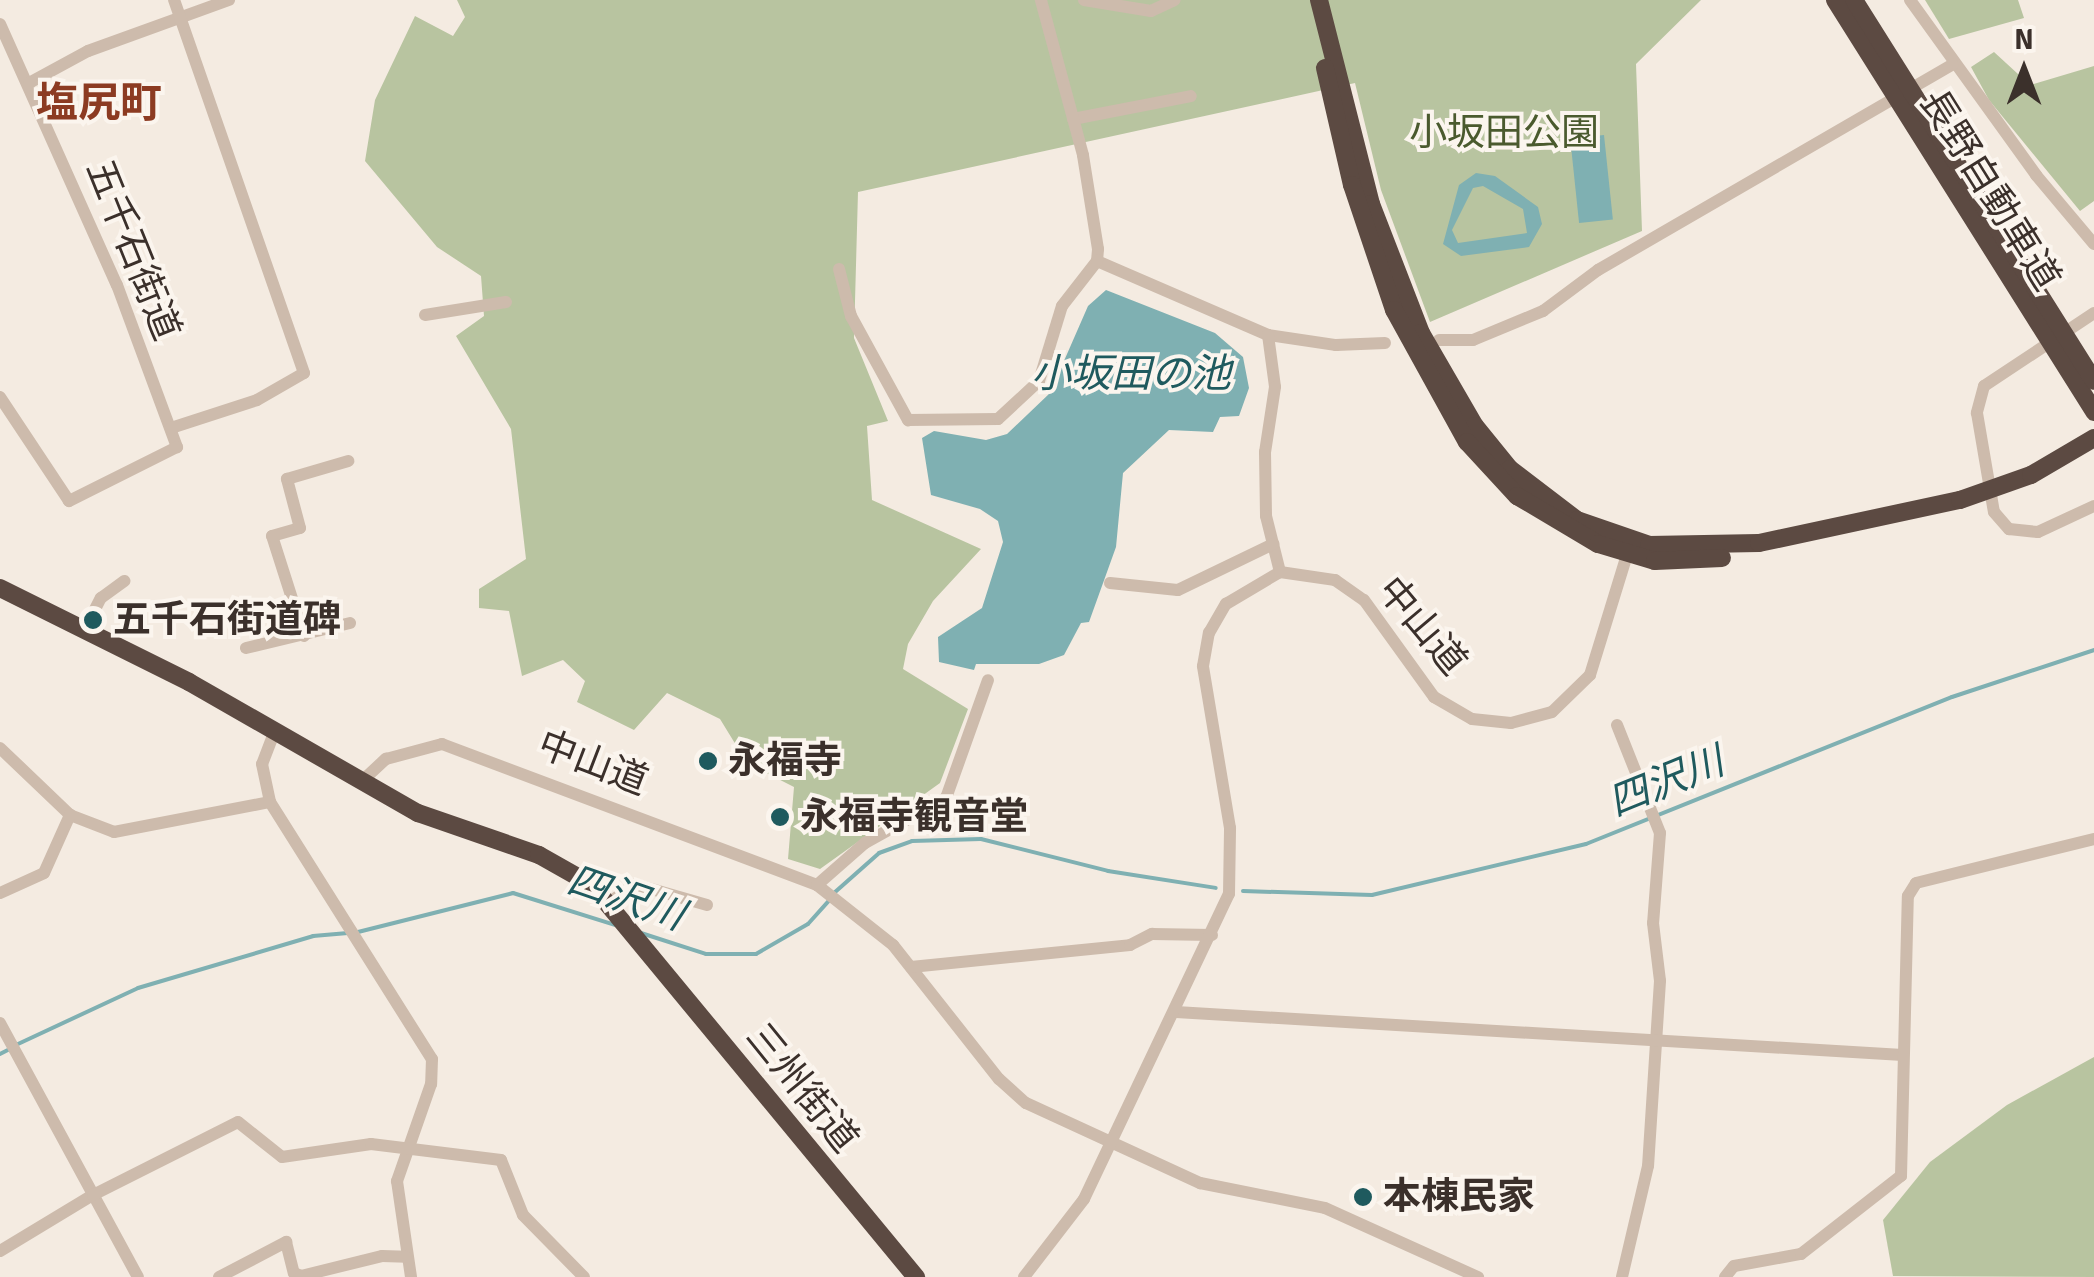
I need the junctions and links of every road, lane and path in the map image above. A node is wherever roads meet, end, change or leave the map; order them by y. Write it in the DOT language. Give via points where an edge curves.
graph roads {
  1 [pos="174,0"];
  2 [pos="229,0"];
  3 [pos="1042,0"];
  4 [pos="1084,0"];
  5 [pos="1175,0"];
  6 [pos="1310,0"];
  7 [pos="1319,0"];
  8 [pos="1835,0"];
  9 [pos="1854,0"];
  10 [pos="1910,0"];
  11 [pos="180,17"];
  12 [pos="0,24"];
  13 [pos="1947,66"];
  14 [pos="29,82"];
  15 [pos="1191,96"];
  16 [pos="1074,119"];
  17 [pos="2094,244"];
  18 [pos="1097,260"];
  19 [pos="839,269"];
  20 [pos="506,302"];
  21 [pos="2094,313"];
  22 [pos="425,315"];
  23 [pos="1268,335"];
  24 [pos="1439,340"];
  25 [pos="1385,343"];
  26 [pos="2094,381"];
  27 [pos="0,397"];
  28 [pos="2094,412"];
  29 [pos="171,428"];
  30 [pos="2092,439"];
  31 [pos="348,461"];
  32 [pos="1988,491"];
  33 [pos="2094,506"];
  34 [pos="1273,544"];
  35 [pos="1628,549"];
  36 [pos="1280,572"];
  37 [pos="124,581"];
  38 [pos="1110,583"];
  39 [pos="0,588"];
  40 [pos="350,624"];
  41 [pos="86,628"];
  42 [pos="304,636"];
  43 [pos="246,648"];
  44 [pos="988,680"];
  45 [pos="1617,725"];
  46 [pos="274,733"];
  47 [pos="0,748"];
  48 [pos="362,781"];
  49 [pos="270,802"];
  50 [pos="70,814"];
  51 [pos="2094,839"];
  52 [pos="821,887"];
  53 [pos="0,892"];
  54 [pos="707,906"];
  55 [pos="613,908"];
  56 [pos="1212,935"];
  57 [pos="911,967"];
  58 [pos="1176,1012"];
  59 [pos="0,1023"];
  60 [pos="1656,1040"];
  61 [pos="1903,1055"];
  62 [pos="1112,1144"];
  63 [pos="408,1148"];
  64 [pos="93,1194"];
  65 [pos="0,1251"];
  66 [pos="406,1258"];
  67 [pos="138,1277"];
  68 [pos="219,1277"];
  69 [pos="411,1277"];
  70 [pos="584,1277"];
  71 [pos="916,1277"];
  72 [pos="1024,1277"];
  73 [pos="1478,1277"];
  74 [pos="1622,1277"];
  75 [pos="1725,1277"];
  1 -- 11 [label="street"];
  2 -- 11 [label="street"];
  3 -- 16 [label="street"];
  4 -- 5 [label="street" via="1151,11"];
  6 -- 35 [label="highway" via="1352,185 1394,310 1424,369 1499,480 1565,528"];
  7 -- 35 [label="highway" via="1371,204 1437,364 1510,468"];
  8 -- 28 [label="highway, 長野自動車道"];
  9 -- 26 [label="highway, 長野自動車道"];
  10 -- 13 [label="street"];
  11 -- 14 [label="street" via="88,51"];
  11 -- 29 [label="street" via="304,373 257,400"];
  12 -- 14 [label="street, 五千石街道"];
  13 -- 17 [label="street"];
  13 -- 24 [label="street" via="1598,270 1544,311 1472,340"];
  14 -- 29 [label="street, 五千石街道"];
  15 -- 16 [label="street"];
  16 -- 18 [label="street"];
  18 -- 19 [label="street" via="1062,306 1038,380 1010,412 986,422 908,420 854,321"];
  18 -- 23 [label="street"];
  20 -- 22 [label="street"];
  21 -- 32 [label="street" via="1984,386 1978,413"];
  23 -- 25 [label="street" via="1336,345"];
  23 -- 34 [label="street" via="1276,387 1265,452"];
  27 -- 29 [label="street, 五千石街道" via="70,501 177,447"];
  30 -- 32 [label="highway"];
  31 -- 42 [label="street" via="286,479 300,528 272,536"];
  32 -- 33 [label="street" via="1994,512 2020,533 2038,532"];
  32 -- 35 [label="highway" via="1727,557"];
  34 -- 36 [label="street"];
  34 -- 38 [label="street" via="1178,590"];
  35 -- 36 [label="street, 中山道" via="1590,675 1552,712 1511,723 1472,719 1434,697 1378,616 1349,589 1315,574"];
  36 -- 56 [label="street" via="1226,604 1204,650 1232,853 1229,894"];
  37 -- 41 [label="street" via="100,598"];
  39 -- 41 [label="highway"];
  40 -- 42 [label="street"];
  41 -- 46 [label="highway"];
  42 -- 43 [label="street"];
  44 -- 52 [label="street" via="946,798 866,843"];
  45 -- 60 [label="street" via="1656,821"];
  46 -- 48 [label="highway"];
  46 -- 49 [label="street" via="262,764"];
  47 -- 50 [label="street"];
  48 -- 52 [label="street, 中山道" via="386,759 442,744"];
  48 -- 55 [label="highway, 三州街道" via="418,813 560,864"];
  49 -- 50 [label="street" via="114,832"];
  49 -- 63 [label="street" via="432,1059 431,1084"];
  50 -- 53 [label="street" via="44,873"];
  51 -- 61 [label="street" via="1916,883 1908,896"];
  52 -- 57 [label="street, 中山道"];
  54 -- 55 [label="street" via="634,884"];
  55 -- 71 [label="highway, 三州街道"];
  56 -- 57 [label="street" via="1152,934 1130,945"];
  56 -- 58 [label="street"];
  57 -- 62 [label="street, 中山道" via="1014,1095"];
  58 -- 60 [label="street"];
  58 -- 62 [label="street"];
  59 -- 64 [label="street"];
  60 -- 61 [label="street"];
  60 -- 74 [label="street" via="1648,1166"];
  61 -- 75 [label="street" via="1901,1176 1801,1254 1734,1266"];
  62 -- 72 [label="street" via="1072,1222"];
  62 -- 73 [label="street, 中山道" via="1200,1183 1325,1208"];
  63 -- 64 [label="street" via="338,1146 282,1157 246,1124 227,1122"];
  63 -- 66 [label="street" via="396,1193"];
  63 -- 70 [label="street" via="501,1160 524,1215"];
  64 -- 65 [label="street"];
  64 -- 67 [label="street"];
  66 -- 68 [label="street" via="382,1256 302,1276 294,1273 286,1242"];
  66 -- 69 [label="street"];
}
